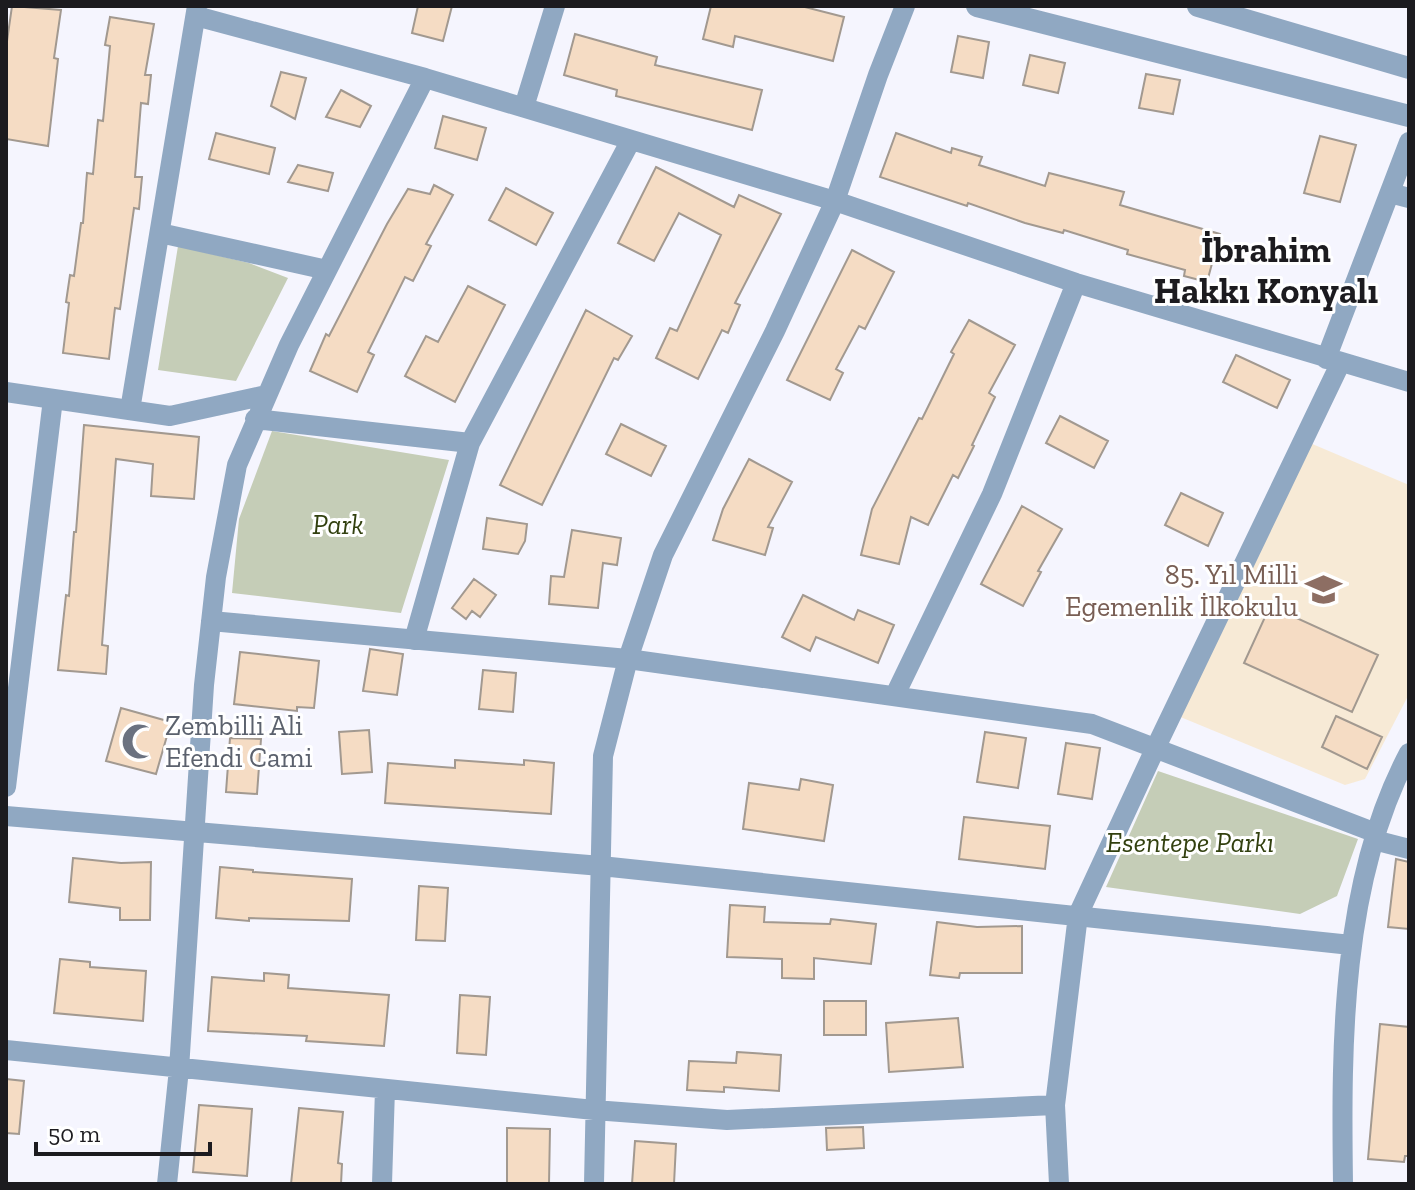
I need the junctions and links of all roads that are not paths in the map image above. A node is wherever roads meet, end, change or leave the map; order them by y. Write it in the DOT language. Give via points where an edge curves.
graph roads {
  1 [pos="555,6"];
  2 [pos="905,6"];
  3 [pos="977,6"];
  4 [pos="1198,6"];
  5 [pos="196,11"];
  6 [pos="1409,68"];
  7 [pos="425,78"];
  8 [pos="524,107"];
  9 [pos="1409,116"];
  10 [pos="631,140"];
  11 [pos="1409,142"];
  12 [pos="1399,195"];
  13 [pos="835,201"];
  14 [pos="160,233"];
  15 [pos="327,270"];
  16 [pos="1076,283"];
  17 [pos="1333,362"];
  18 [pos="1409,382"];
  19 [pos="6,392"];
  20 [pos="266,395"];
  21 [pos="53,399"];
  22 [pos="130,410"];
  23 [pos="255,419"];
  24 [pos="470,443"];
  25 [pos="211,621"];
  26 [pos="414,640"];
  27 [pos="628,659"];
  28 [pos="895,695"];
  29 [pos="1156,747"];
  30 [pos="1409,753"];
  31 [pos="6,787"];
  32 [pos="6,816"];
  33 [pos="197,832"];
  34 [pos="1375,836"];
  35 [pos="1409,849"];
  36 [pos="601,866"];
  37 [pos="1078,915"];
  38 [pos="1351,945"];
  39 [pos="6,1050"];
  40 [pos="179,1069"];
  41 [pos="385,1089"];
  42 [pos="1055,1105"];
  43 [pos="594,1110"];
  44 [pos="167,1184"];
  45 [pos="382,1184"];
  46 [pos="594,1184"];
  47 [pos="1059,1184"];
  48 [pos="1343,1184"];
  1 -- 8 [label="street"];
  2 -- 13 [label="street"];
  3 -- 9 [label="street"];
  4 -- 6 [label="street"];
  5 -- 7 [label="street"];
  5 -- 14 [label="street"];
  7 -- 8 [label="street"];
  7 -- 15 [label="street"];
  8 -- 10 [label="street"];
  10 -- 13 [label="street"];
  10 -- 24 [label="street"];
  11 -- 12 [label="street"];
  12 -- 17 [label="street"];
  13 -- 16 [label="street"];
  13 -- 27 [label="street" via="663,555"];
  14 -- 15 [label="street"];
  14 -- 22 [label="street"];
  15 -- 20 [label="street"];
  16 -- 17 [label="street"];
  16 -- 28 [label="street" via="992,494"];
  17 -- 18 [label="street"];
  17 -- 29 [label="street"];
  19 -- 21 [label="street"];
  20 -- 22 [label="street" via="170,416"];
  20 -- 23 [label="street"];
  21 -- 22 [label="street"];
  21 -- 31 [label="street"];
  23 -- 24 [label="street"];
  23 -- 25 [label="street" via="237,465"];
  24 -- 26 [label="street"];
  25 -- 26 [label="street"];
  25 -- 33 [label="street"];
  26 -- 27 [label="street"];
  27 -- 28 [label="street"];
  27 -- 36 [label="street" via="603,756"];
  28 -- 29 [label="street" via="1092,724"];
  29 -- 34 [label="street"];
  29 -- 37 [label="street"];
  30 -- 34 [label="street"];
  32 -- 33 [label="street"];
  33 -- 36 [label="street"];
  33 -- 40 [label="street"];
  34 -- 35 [label="street"];
  34 -- 38 [label="street"];
  36 -- 37 [label="street"];
  36 -- 43 [label="street"];
  37 -- 38 [label="street"];
  37 -- 42 [label="street"];
  38 -- 48 [label="street"];
  39 -- 40 [label="street"];
  40 -- 41 [label="street"];
  40 -- 44 [label="street"];
  41 -- 43 [label="street"];
  41 -- 45 [label="street"];
  42 -- 43 [label="street" via="727,1120"];
  42 -- 47 [label="street"];
  43 -- 46 [label="street"];
}
